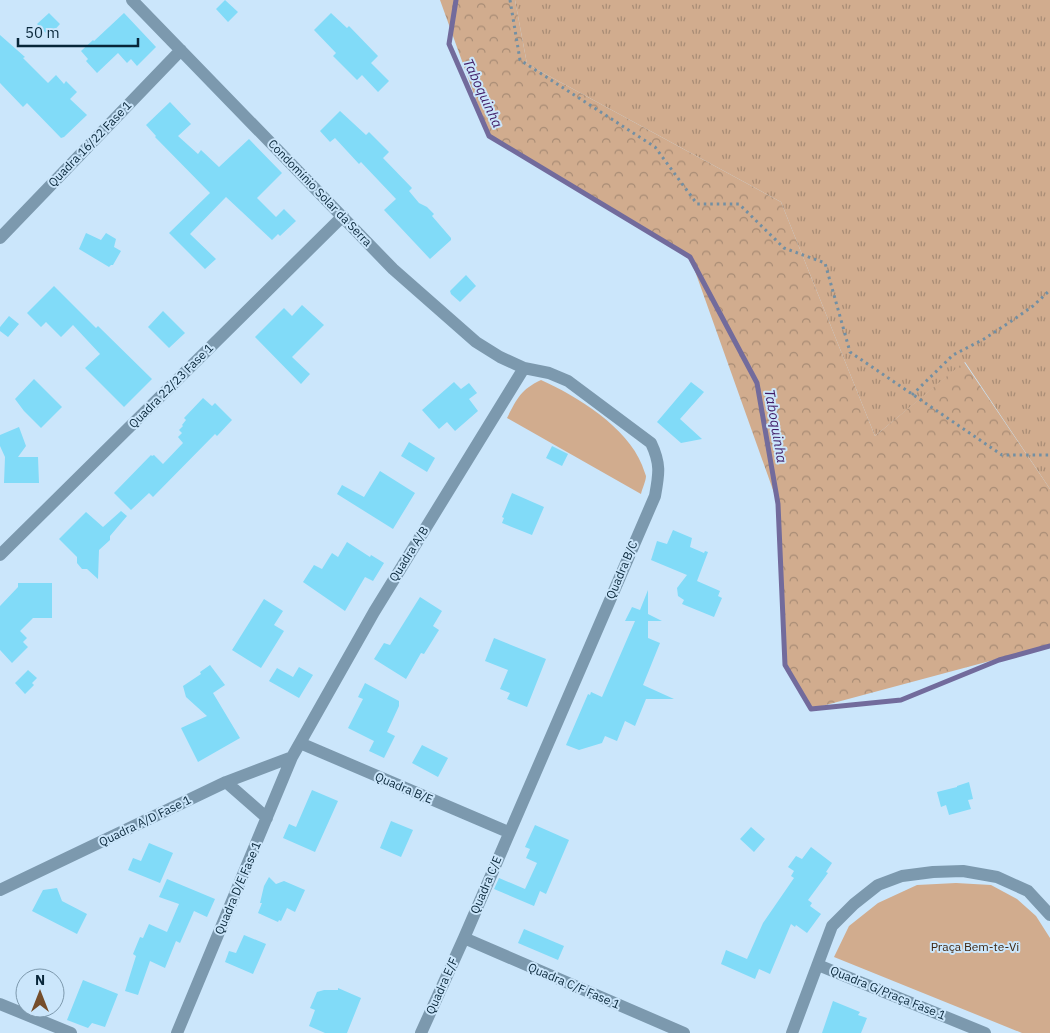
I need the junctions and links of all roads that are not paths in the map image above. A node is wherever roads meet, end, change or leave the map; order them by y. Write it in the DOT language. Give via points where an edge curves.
graph roads {
  1 [pos="132,0"];
  2 [pos="181,50"];
  3 [pos="343,216"];
  4 [pos="0,238"];
  5 [pos="524,368"];
  6 [pos="0,555"];
  7 [pos="300,743"];
  8 [pos="292,757"];
  9 [pos="226,782"];
  10 [pos="268,818"];
  11 [pos="508,832"];
  12 [pos="0,890"];
  13 [pos="1050,915"];
  14 [pos="464,938"];
  15 [pos="818,965"];
  16 [pos="0,1004"];
  17 [pos="71,1033"];
  18 [pos="177,1033"];
  19 [pos="421,1033"];
  20 [pos="684,1033"];
  21 [pos="792,1033"];
  22 [pos="985,1033"];
  1 -- 2 [label="street, Condomínio Solar da Serra"];
  2 -- 3 [label="street, Condomínio Solar da Serra"];
  2 -- 4 [label="street, Quadra 16/22 Fase 1"];
  3 -- 5 [label="street, Condomínio Solar da Serra" via="393,269 476,342"];
  3 -- 6 [label="street, Quadra 22/23 Fase 1"];
  5 -- 7 [label="street, Quadra A/B" via="374,612"];
  5 -- 11 [label="street, Quadra B/C" via="568,381 608,410 651,443 660,471 655,496"];
  7 -- 8 [label="street, Quadra D/E Fase 1"];
  7 -- 11 [label="street, Quadra B/E"];
  8 -- 9 [label="street, Quadra A/D Fase 1"];
  8 -- 10 [label="street, Quadra D/E Fase 1"];
  9 -- 10 [label="street"];
  9 -- 12 [label="street, Quadra A/D Fase 1"];
  10 -- 18 [label="street, Quadra D/E Fase 1"];
  11 -- 14 [label="street, Quadra C/E"];
  13 -- 15 [label="street" via="1028,890 997,877 964,871 902,876 878,885 832,926"];
  14 -- 19 [label="street, Quadra E/F"];
  14 -- 20 [label="street, Quadra C/F Fase 1"];
  15 -- 21 [label="street"];
  15 -- 22 [label="street, Quadra G/Praça Fase 1"];
  16 -- 17 [label="street"];
}
